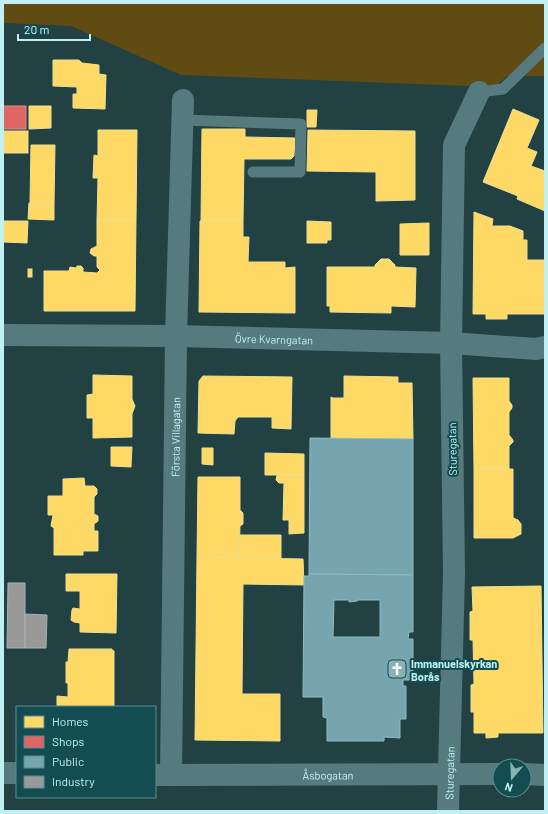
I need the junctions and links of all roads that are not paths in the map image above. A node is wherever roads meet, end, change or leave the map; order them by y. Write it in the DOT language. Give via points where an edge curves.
graph roads {
  1 [pos="545,48"];
  2 [pos="479,92"];
  3 [pos="183,110"];
  4 [pos="253,172"];
  5 [pos="3,335"];
  6 [pos="176,336"];
  7 [pos="451,343"];
  8 [pos="545,347"];
  9 [pos="3,773"];
  10 [pos="16,773"];
  11 [pos="448,773"];
  12 [pos="492,774"];
  13 [pos="532,774"];
  14 [pos="163,775"];
  15 [pos="545,775"];
  16 [pos="448,811"];
  1 -- 2 [label="lane" via="503,89"];
  2 -- 7 [label="street, Sturegatan" via="454,145"];
  3 -- 4 [label="lane" via="301,124 300,172"];
  3 -- 6 [label="street, Första Villagatan"];
  5 -- 6 [label="street, Övre Kvarngatan"];
  6 -- 7 [label="street, Övre Kvarngatan"];
  6 -- 14 [label="street, Första Villagatan"];
  7 -- 8 [label="street, Övre Kvarngatan" via="536,349"];
  7 -- 11 [label="street, Sturegatan" via="454,573"];
  9 -- 10 [label="street"];
  11 -- 12 [label="street, Åsbogatan"];
  11 -- 14 [label="street, Åsbogatan"];
  11 -- 16 [label="street, Sturegatan"];
  13 -- 15 [label="street"];
}
